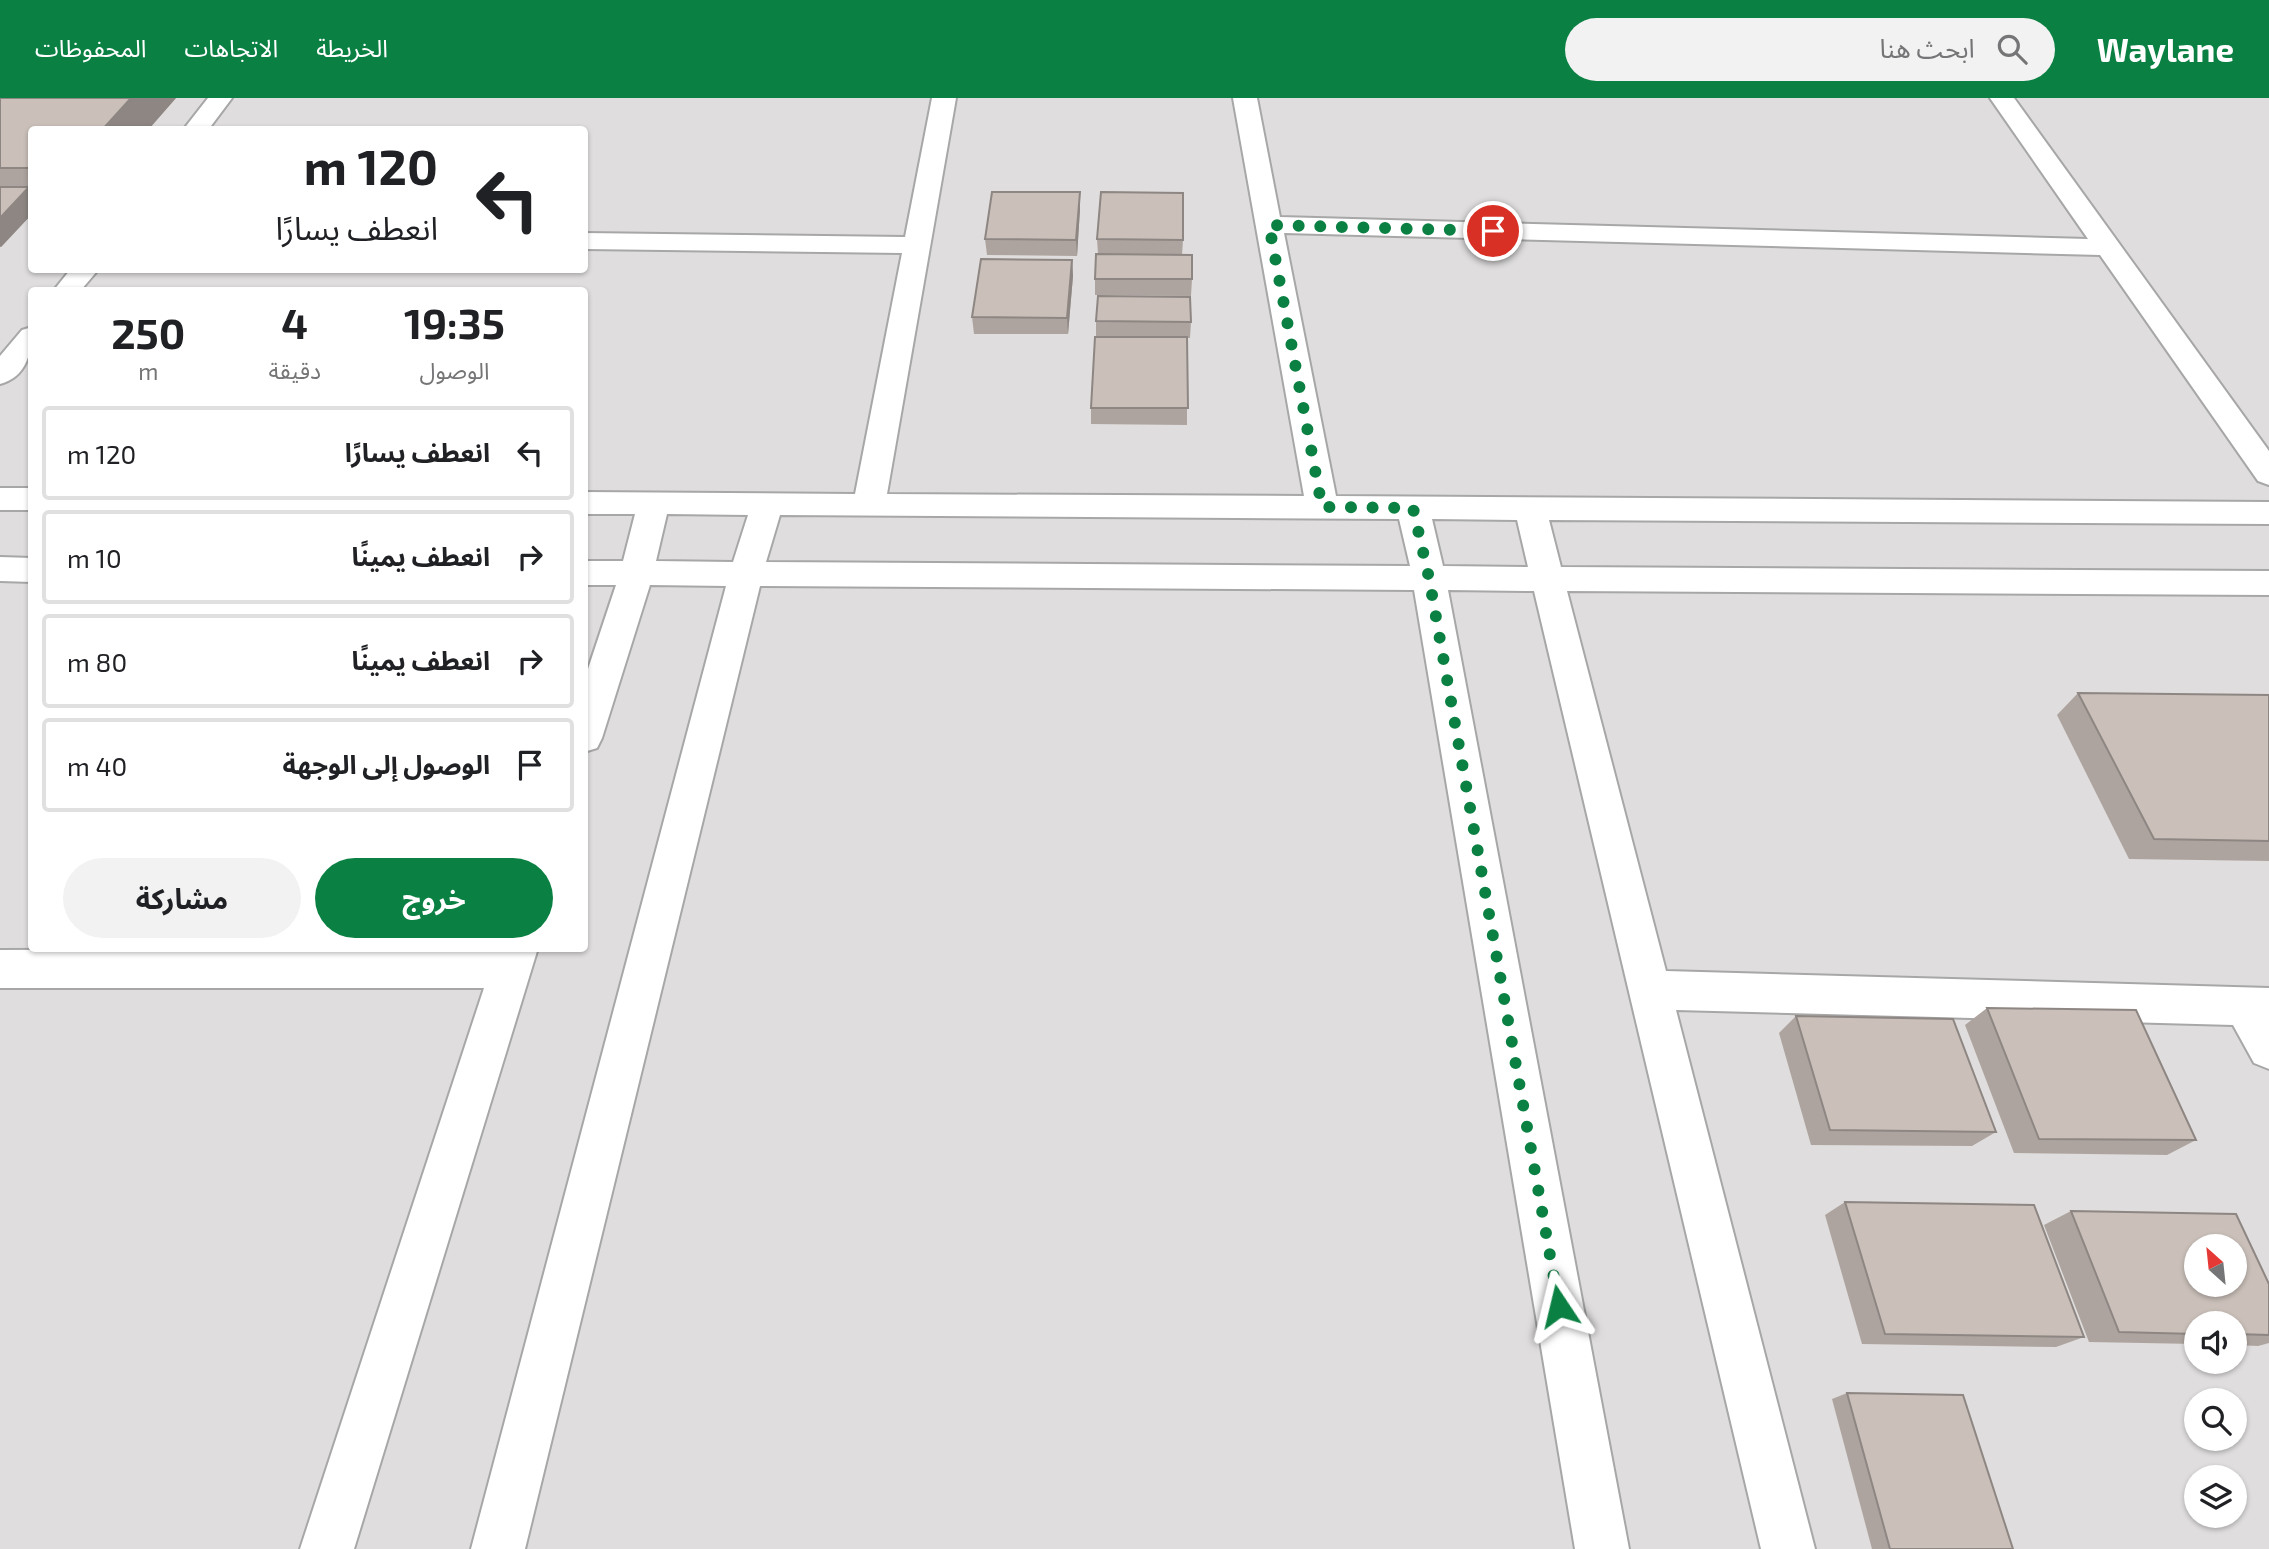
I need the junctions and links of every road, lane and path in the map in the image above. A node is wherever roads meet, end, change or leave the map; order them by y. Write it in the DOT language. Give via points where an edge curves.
graph roads {
  1 [pos="220,98"];
  2 [pos="944,98"];
  3 [pos="1245,98"];
  4 [pos="2002,98"];
  5 [pos="198,126"];
  6 [pos="1269,225"];
  7 [pos="588,241"];
  8 [pos="917,245"];
  9 [pos="2108,247"];
  10 [pos="81,273"];
  11 [pos="70,287"];
  12 [pos="28,340"];
  13 [pos="0,375"];
  14 [pos="2269,474"];
  15 [pos="0,499"];
  16 [pos="28,499"];
  17 [pos="588,503"];
  18 [pos="654,503"];
  19 [pos="767,504"];
  20 [pos="869,504"];
  21 [pos="1322,507"];
  22 [pos="1413,508"];
  23 [pos="1530,508"];
  24 [pos="2269,513"];
  25 [pos="0,569"];
  26 [pos="28,569"];
  27 [pos="588,573"];
  28 [pos="637,573"];
  29 [pos="746,574"];
  30 [pos="1429,578"];
  31 [pos="1549,579"];
  32 [pos="2269,583"];
  33 [pos="588,726"];
  34 [pos="515,959"];
  35 [pos="0,969"];
  36 [pos="1651,990"];
  37 [pos="2257,1007"];
  38 [pos="2269,1049"];
  39 [pos="327,1549"];
  40 [pos="498,1549"];
  41 [pos="1601,1549"];
  42 [pos="1788,1549"];
  1 -- 5 [label="street"];
  2 -- 8 [label="street"];
  3 -- 6 [label="street"];
  4 -- 9 [label="street"];
  6 -- 9 [label="street"];
  6 -- 21 [label="street"];
  7 -- 8 [label="street"];
  8 -- 20 [label="street"];
  9 -- 14 [label="street"];
  10 -- 11 [label="street"];
  12 -- 13 [label="street"];
  15 -- 16 [label="street"];
  17 -- 18 [label="street"];
  18 -- 19 [label="street"];
  18 -- 28 [label="street"];
  19 -- 20 [label="street"];
  19 -- 29 [label="street"];
  20 -- 21 [label="street"];
  21 -- 22 [label="street"];
  22 -- 23 [label="street"];
  22 -- 30 [label="street"];
  23 -- 24 [label="street"];
  23 -- 31 [label="street"];
  25 -- 26 [label="street"];
  27 -- 28 [label="street"];
  28 -- 29 [label="street"];
  28 -- 33 [label="street"];
  29 -- 30 [label="street"];
  29 -- 40 [label="street"];
  30 -- 31 [label="street"];
  30 -- 41 [label="street"];
  31 -- 32 [label="street"];
  31 -- 36 [label="street"];
  34 -- 35 [label="street"];
  34 -- 39 [label="street"];
  36 -- 37 [label="street"];
  36 -- 42 [label="street"];
  37 -- 38 [label="street"];
}
